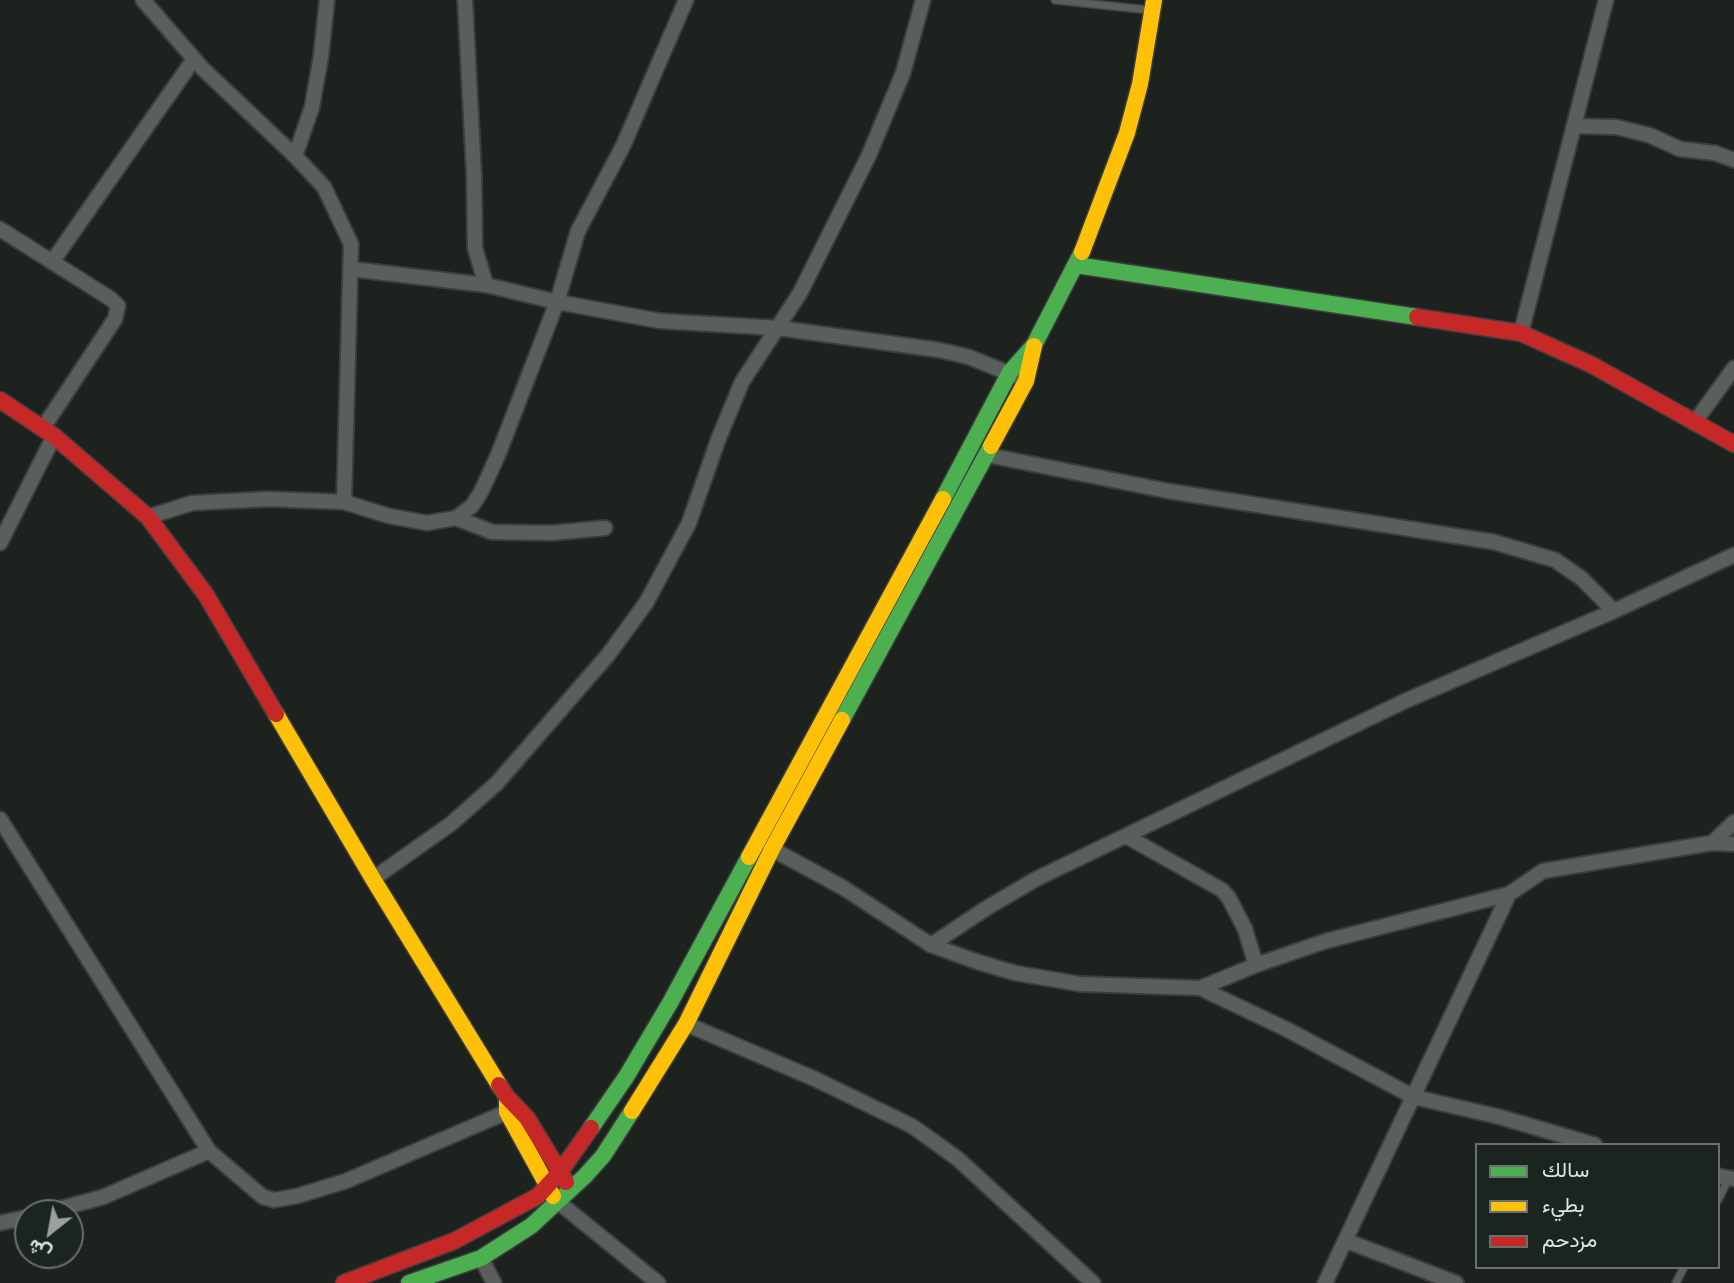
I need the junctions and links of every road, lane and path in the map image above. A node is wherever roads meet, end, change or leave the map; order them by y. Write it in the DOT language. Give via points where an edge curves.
graph roads {
  1 [pos="143,0"];
  2 [pos="327,0"];
  3 [pos="465,0"];
  4 [pos="686,0"];
  5 [pos="923,0"];
  6 [pos="1055,0"];
  7 [pos="1606,0"];
  8 [pos="1154,5"];
  9 [pos="194,60"];
  10 [pos="1574,126"];
  11 [pos="295,156"];
  12 [pos="1734,160"];
  13 [pos="0,229"];
  14 [pos="52,262"];
  15 [pos="1076,265"];
  16 [pos="351,269"];
  17 [pos="486,285"];
  18 [pos="557,302"];
  19 [pos="778,328"];
  20 [pos="1521,333"];
  21 [pos="1034,345"];
  22 [pos="1734,368"];
  23 [pos="1010,372"];
  24 [pos="1026,381"];
  25 [pos="0,400"];
  26 [pos="1694,423"];
  27 [pos="48,432"];
  28 [pos="1734,444"];
  29 [pos="987,454"];
  30 [pos="344,502"];
  31 [pos="148,517"];
  32 [pos="456,518"];
  33 [pos="605,528"];
  34 [pos="0,543"];
  35 [pos="1734,555"];
  36 [pos="1615,611"];
  37 [pos="0,819"];
  38 [pos="1734,822"];
  39 [pos="1126,835"];
  40 [pos="1712,843"];
  41 [pos="1734,844"];
  42 [pos="772,849"];
  43 [pos="373,879"];
  44 [pos="1510,894"];
  45 [pos="931,945"];
  46 [pos="1256,965"];
  47 [pos="1200,988"];
  48 [pos="686,1024"];
  49 [pos="1414,1097"];
  50 [pos="507,1105"];
  51 [pos="1588,1143"];
  52 [pos="209,1150"];
  53 [pos="560,1172"];
  54 [pos="1727,1178"];
  55 [pos="570,1188"];
  56 [pos="552,1194"];
  57 [pos="1720,1195"];
  58 [pos="84,1202"];
  59 [pos="584,1222"];
  60 [pos="1347,1241"];
  61 [pos="481,1258"];
  62 [pos="344,1283"];
  63 [pos="409,1283"];
  64 [pos="494,1283"];
  65 [pos="658,1283"];
  66 [pos="1093,1283"];
  67 [pos="1325,1283"];
  68 [pos="1456,1283"];
  1 -- 9 [label="street"];
  2 -- 11 [label="street" via="312,107"];
  3 -- 17 [label="street" via="475,248"];
  4 -- 18 [label="street" via="623,146 578,230"];
  5 -- 19 [label="street" via="903,73 869,155 841,216"];
  6 -- 8 [label="lane"];
  7 -- 10 [label="street"];
  8 -- 15 [label="main road" via="1127,133"];
  9 -- 11 [label="street"];
  9 -- 14 [label="street"];
  10 -- 12 [label="street" via="1616,127 1679,149"];
  10 -- 20 [label="street"];
  11 -- 16 [label="street" via="324,187 351,244"];
  13 -- 14 [label="street"];
  14 -- 27 [label="street" via="118,306 115,319"];
  15 -- 20 [label="main road"];
  15 -- 21 [label="main road"];
  16 -- 17 [label="street"];
  16 -- 30 [label="street"];
  17 -- 18 [label="street"];
  18 -- 19 [label="street" via="660,320"];
  18 -- 32 [label="street" via="481,492"];
  19 -- 23 [label="street" via="939,351"];
  19 -- 43 [label="street" via="742,382 689,523 671,558 646,603 608,655 496,783 452,823"];
  20 -- 26 [label="main road" via="1592,365"];
  21 -- 23 [label="main road"];
  21 -- 24 [label="main road"];
  22 -- 26 [label="street"];
  23 -- 24 [label="street"];
  23 -- 53 [label="main road" via="670,1003"];
  24 -- 29 [label="main road"];
  25 -- 27 [label="main road"];
  26 -- 28 [label="main road"];
  27 -- 31 [label="main road"];
  27 -- 34 [label="street"];
  29 -- 36 [label="street" via="1168,491 1494,542 1555,560"];
  29 -- 42 [label="main road"];
  30 -- 31 [label="street" via="192,503"];
  30 -- 32 [label="street" via="427,523"];
  31 -- 43 [label="main road" via="205,595"];
  32 -- 33 [label="street" via="492,532"];
  35 -- 36 [label="street"];
  36 -- 39 [label="street" via="1405,701"];
  37 -- 52 [label="street"];
  38 -- 40 [label="street"];
  39 -- 45 [label="street" via="1037,879"];
  39 -- 46 [label="street" via="1222,890 1245,929"];
  40 -- 41 [label="street"];
  40 -- 44 [label="street" via="1543,871"];
  42 -- 45 [label="street" via="842,887"];
  42 -- 48 [label="main road"];
  43 -- 50 [label="main road"];
  44 -- 46 [label="street"];
  44 -- 49 [label="street"];
  45 -- 47 [label="street" via="1015,973 1080,984"];
  46 -- 47 [label="street"];
  47 -- 49 [label="street"];
  48 -- 55 [label="main road" via="603,1156"];
  48 -- 66 [label="street" via="912,1126 958,1158"];
  49 -- 51 [label="street"];
  49 -- 60 [label="street"];
  50 -- 52 [label="street" via="346,1181 274,1200 263,1197"];
  50 -- 53 [label="main road" via="527,1118"];
  50 -- 56 [label="main road"];
  52 -- 58 [label="street"];
  53 -- 55 [label="main road"];
  53 -- 56 [label="main road"];
  54 -- 57 [label="lane"];
  55 -- 56 [label="main road"];
  55 -- 59 [label="street"];
  56 -- 59 [label="street"];
  56 -- 61 [label="main road" via="550,1211"];
  56 -- 62 [label="main road" via="538,1196 419,1256"];
  59 -- 65 [label="street"];
  60 -- 67 [label="street"];
  60 -- 68 [label="street"];
  61 -- 63 [label="main road"];
  61 -- 64 [label="street"];
}
